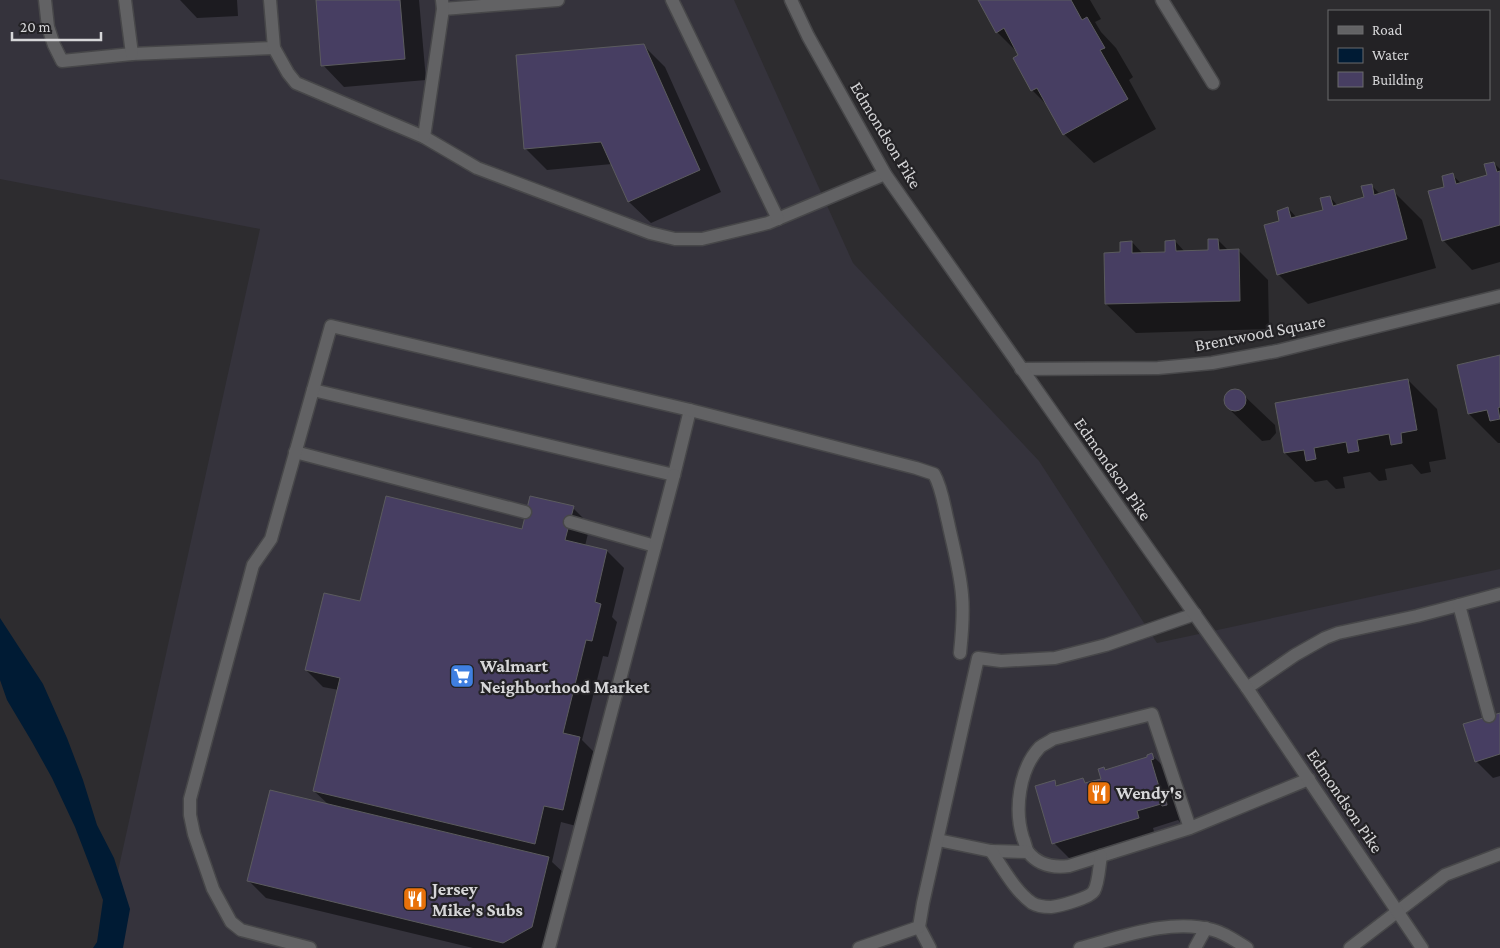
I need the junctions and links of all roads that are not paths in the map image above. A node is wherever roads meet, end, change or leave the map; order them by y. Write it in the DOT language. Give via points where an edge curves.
graph roads {
  1 [pos="45,0"];
  2 [pos="125,0"];
  3 [pos="270,0"];
  4 [pos="558,0"];
  5 [pos="672,0"];
  6 [pos="791,0"];
  7 [pos="1162,0"];
  8 [pos="443,5"];
  9 [pos="274,48"];
  10 [pos="132,54"];
  11 [pos="1212,83"];
  12 [pos="424,137"];
  13 [pos="885,174"];
  14 [pos="778,219"];
  15 [pos="1500,296"];
  16 [pos="1021,369"];
  17 [pos="313,390"];
  18 [pos="690,410"];
  19 [pos="295,452"];
  20 [pos="674,475"];
  21 [pos="526,512"];
  22 [pos="570,522"];
  23 [pos="655,546"];
  24 [pos="1500,594"];
  25 [pos="1459,605"];
  26 [pos="1195,614"];
  27 [pos="960,653"];
  28 [pos="1247,688"];
  29 [pos="1490,716"];
  30 [pos="1309,779"];
  31 [pos="1190,828"];
  32 [pos="938,840"];
  33 [pos="991,851"];
  34 [pos="1028,852"];
  35 [pos="1500,854"];
  36 [pos="1101,856"];
  37 [pos="1397,910"];
  38 [pos="919,927"];
  39 [pos="1206,928"];
  40 [pos="310,948"];
  41 [pos="550,948"];
  42 [pos="859,948"];
  43 [pos="930,948"];
  44 [pos="1080,948"];
  45 [pos="1195,948"];
  46 [pos="1247,948"];
  47 [pos="1350,948"];
  48 [pos="1422,948"];
  1 -- 10 [label="main road" via="48,27 62,61"];
  2 -- 10 [label="main road"];
  3 -- 9 [label="main road"];
  4 -- 8 [label="main road"];
  5 -- 14 [label="main road"];
  6 -- 13 [label="main road, Edmondson Pike"];
  7 -- 11 [label="main road"];
  8 -- 12 [label="main road"];
  9 -- 10 [label="main road"];
  9 -- 12 [label="main road" via="296,83"];
  12 -- 14 [label="main road" via="477,168 650,233 675,239 702,239"];
  13 -- 14 [label="main road"];
  13 -- 16 [label="main road, Edmondson Pike"];
  15 -- 16 [label="main road, Brentwood Square" via="1278,351 1212,362 1158,368"];
  16 -- 26 [label="main road, Edmondson Pike"];
  17 -- 18 [label="main road" via="331,326"];
  17 -- 19 [label="main road"];
  17 -- 20 [label="main road"];
  18 -- 20 [label="main road"];
  18 -- 27 [label="main road" via="934,474 942,495 960,580 963,612"];
  19 -- 21 [label="main road"];
  19 -- 40 [label="main road" via="270,538 252,565 193,785 190,816 213,889 231,922 241,930"];
  20 -- 23 [label="main road"];
  22 -- 23 [label="main road"];
  23 -- 41 [label="main road"];
  24 -- 25 [label="main road"];
  25 -- 28 [label="main road" via="1325,638"];
  25 -- 29 [label="main road"];
  26 -- 28 [label="main road, Edmondson Pike"];
  26 -- 32 [label="main road" via="1106,646 1055,658 1002,662 978,658"];
  28 -- 30 [label="main road, Edmondson Pike"];
  30 -- 31 [label="main road"];
  30 -- 37 [label="main road, Edmondson Pike"];
  31 -- 34 [label="main road" via="1152,714 1053,739 1042,746 1023,778 1019,799 1022,834"];
  31 -- 36 [label="main road"];
  32 -- 33 [label="main road"];
  32 -- 38 [label="main road"];
  33 -- 34 [label="main road"];
  33 -- 36 [label="main road" via="1024,896 1043,907 1089,896 1096,886"];
  34 -- 36 [label="main road" via="1041,864 1057,868"];
  35 -- 37 [label="main road" via="1445,875"];
  37 -- 47 [label="main road"];
  37 -- 48 [label="main road, Edmondson Pike"];
  38 -- 42 [label="main road"];
  38 -- 43 [label="main road"];
  39 -- 44 [label="main road" via="1164,928"];
  39 -- 45 [label="main road"];
  39 -- 46 [label="main road" via="1223,933"];
}
